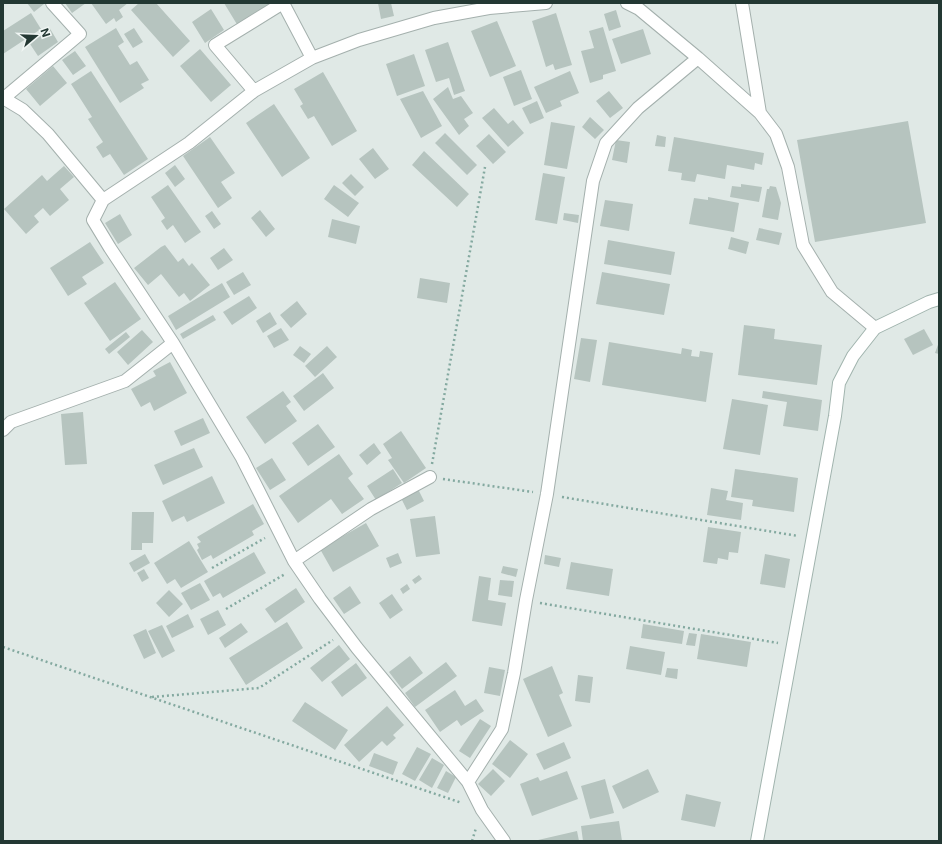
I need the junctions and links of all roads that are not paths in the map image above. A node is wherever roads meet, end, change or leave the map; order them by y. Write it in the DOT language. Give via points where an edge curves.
graph roads {
  1 [pos="52,3"];
  2 [pos="546,3"];
  3 [pos="626,3"];
  4 [pos="742,3"];
  5 [pos="482,6"];
  6 [pos="312,58"];
  7 [pos="698,58"];
  8 [pos="254,91"];
  9 [pos="3,98"];
  10 [pos="760,113"];
  11 [pos="103,200"];
  12 [pos="939,299"];
  13 [pos="875,328"];
  14 [pos="173,343"];
  15 [pos="3,430"];
  16 [pos="430,477"];
  17 [pos="296,564"];
  18 [pos="468,782"];
  19 [pos="504,841"];
  20 [pos="757,841"];
  1 -- 9 [label="street" via="80,34"];
  2 -- 5 [label="street"];
  3 -- 7 [label="street" via="639,9"];
  4 -- 10 [label="street"];
  5 -- 6 [label="street" via="359,40"];
  6 -- 8 [label="street"];
  6 -- 8 [label="street" via="283,3 215,46"];
  7 -- 10 [label="street"];
  7 -- 18 [label="street" via="638,108 606,143 593,181 547,494 514,673 502,729"];
  8 -- 11 [label="street" via="188,143"];
  9 -- 11 [label="street" via="23,110 48,134"];
  10 -- 13 [label="street" via="776,134 788,167 804,245 832,292"];
  11 -- 14 [label="street" via="94,220"];
  12 -- 13 [label="street"];
  13 -- 20 [label="street" via="853,356 839,383"];
  14 -- 15 [label="street" via="125,381 11,422"];
  14 -- 17 [label="street" via="242,458"];
  16 -- 17 [label="street" via="371,509"];
  17 -- 18 [label="street" via="345,632"];
  18 -- 19 [label="street" via="482,810"];
}
